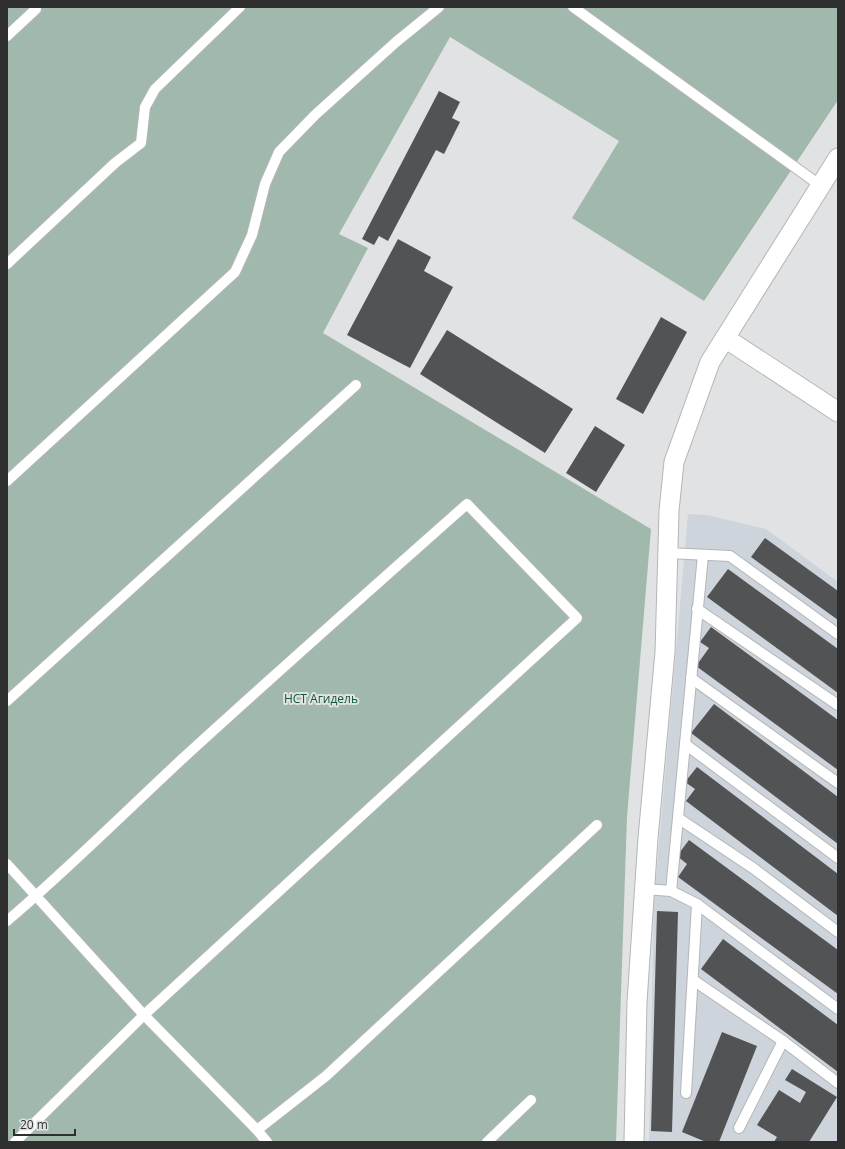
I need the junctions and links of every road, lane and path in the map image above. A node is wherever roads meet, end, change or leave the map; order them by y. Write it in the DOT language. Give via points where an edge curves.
graph roads {
  1 [pos="240,7"];
  2 [pos="439,7"];
  3 [pos="573,7"];
  4 [pos="36,8"];
  5 [pos="7,36"];
  6 [pos="838,158"];
  7 [pos="820,186"];
  8 [pos="7,264"];
  9 [pos="725,338"];
  10 [pos="356,385"];
  11 [pos="838,412"];
  12 [pos="7,481"];
  13 [pos="668,553"];
  14 [pos="703,555"];
  15 [pos="697,609"];
  16 [pos="838,634"];
  17 [pos="691,678"];
  18 [pos="7,701"];
  19 [pos="838,705"];
  20 [pos="685,744"];
  21 [pos="838,784"];
  22 [pos="678,818"];
  23 [pos="597,825"];
  24 [pos="838,858"];
  25 [pos="7,864"];
  26 [pos="645,890"];
  27 [pos="671,891"];
  28 [pos="36,896"];
  29 [pos="697,904"];
  30 [pos="7,921"];
  31 [pos="838,932"];
  32 [pos="693,980"];
  33 [pos="838,1009"];
  34 [pos="144,1015"];
  35 [pos="783,1040"];
  36 [pos="838,1083"];
  37 [pos="686,1093"];
  38 [pos="532,1100"];
  39 [pos="739,1128"];
  40 [pos="257,1130"];
  41 [pos="15,1142"];
  42 [pos="267,1142"];
  43 [pos="487,1142"];
  44 [pos="634,1142"];
  1 -- 8 [label="lane" via="155,89 145,107 141,142"];
  2 -- 12 [label="lane" via="390,47 315,115 279,152 265,184 252,235 235,272"];
  3 -- 7 [label="lane"];
  4 -- 5 [label="lane"];
  6 -- 7 [label="street"];
  7 -- 9 [label="street"];
  9 -- 11 [label="street"];
  9 -- 13 [label="street" via="710,362 674,462"];
  10 -- 18 [label="lane"];
  13 -- 14 [label="lane"];
  13 -- 26 [label="street" via="666,652"];
  14 -- 15 [label="lane"];
  14 -- 16 [label="lane" via="730,556"];
  15 -- 17 [label="lane"];
  15 -- 19 [label="lane"];
  17 -- 20 [label="lane"];
  17 -- 21 [label="lane"];
  20 -- 22 [label="lane"];
  20 -- 24 [label="lane"];
  22 -- 27 [label="lane"];
  22 -- 31 [label="lane" via="753,868"];
  23 -- 40 [label="lane" via="326,1076"];
  25 -- 28 [label="lane"];
  26 -- 27 [label="lane"];
  26 -- 44 [label="street" via="637,1002"];
  27 -- 29 [label="lane"];
  28 -- 30 [label="lane"];
  28 -- 34 [label="lane"];
  28 -- 34 [label="lane" via="271,678 467,504 577,618"];
  29 -- 32 [label="lane"];
  29 -- 33 [label="lane"];
  32 -- 35 [label="lane"];
  32 -- 37 [label="lane"];
  34 -- 40 [label="lane"];
  34 -- 41 [label="lane"];
  35 -- 36 [label="lane"];
  35 -- 39 [label="lane"];
  38 -- 43 [label="lane"];
  40 -- 42 [label="lane"];
}
